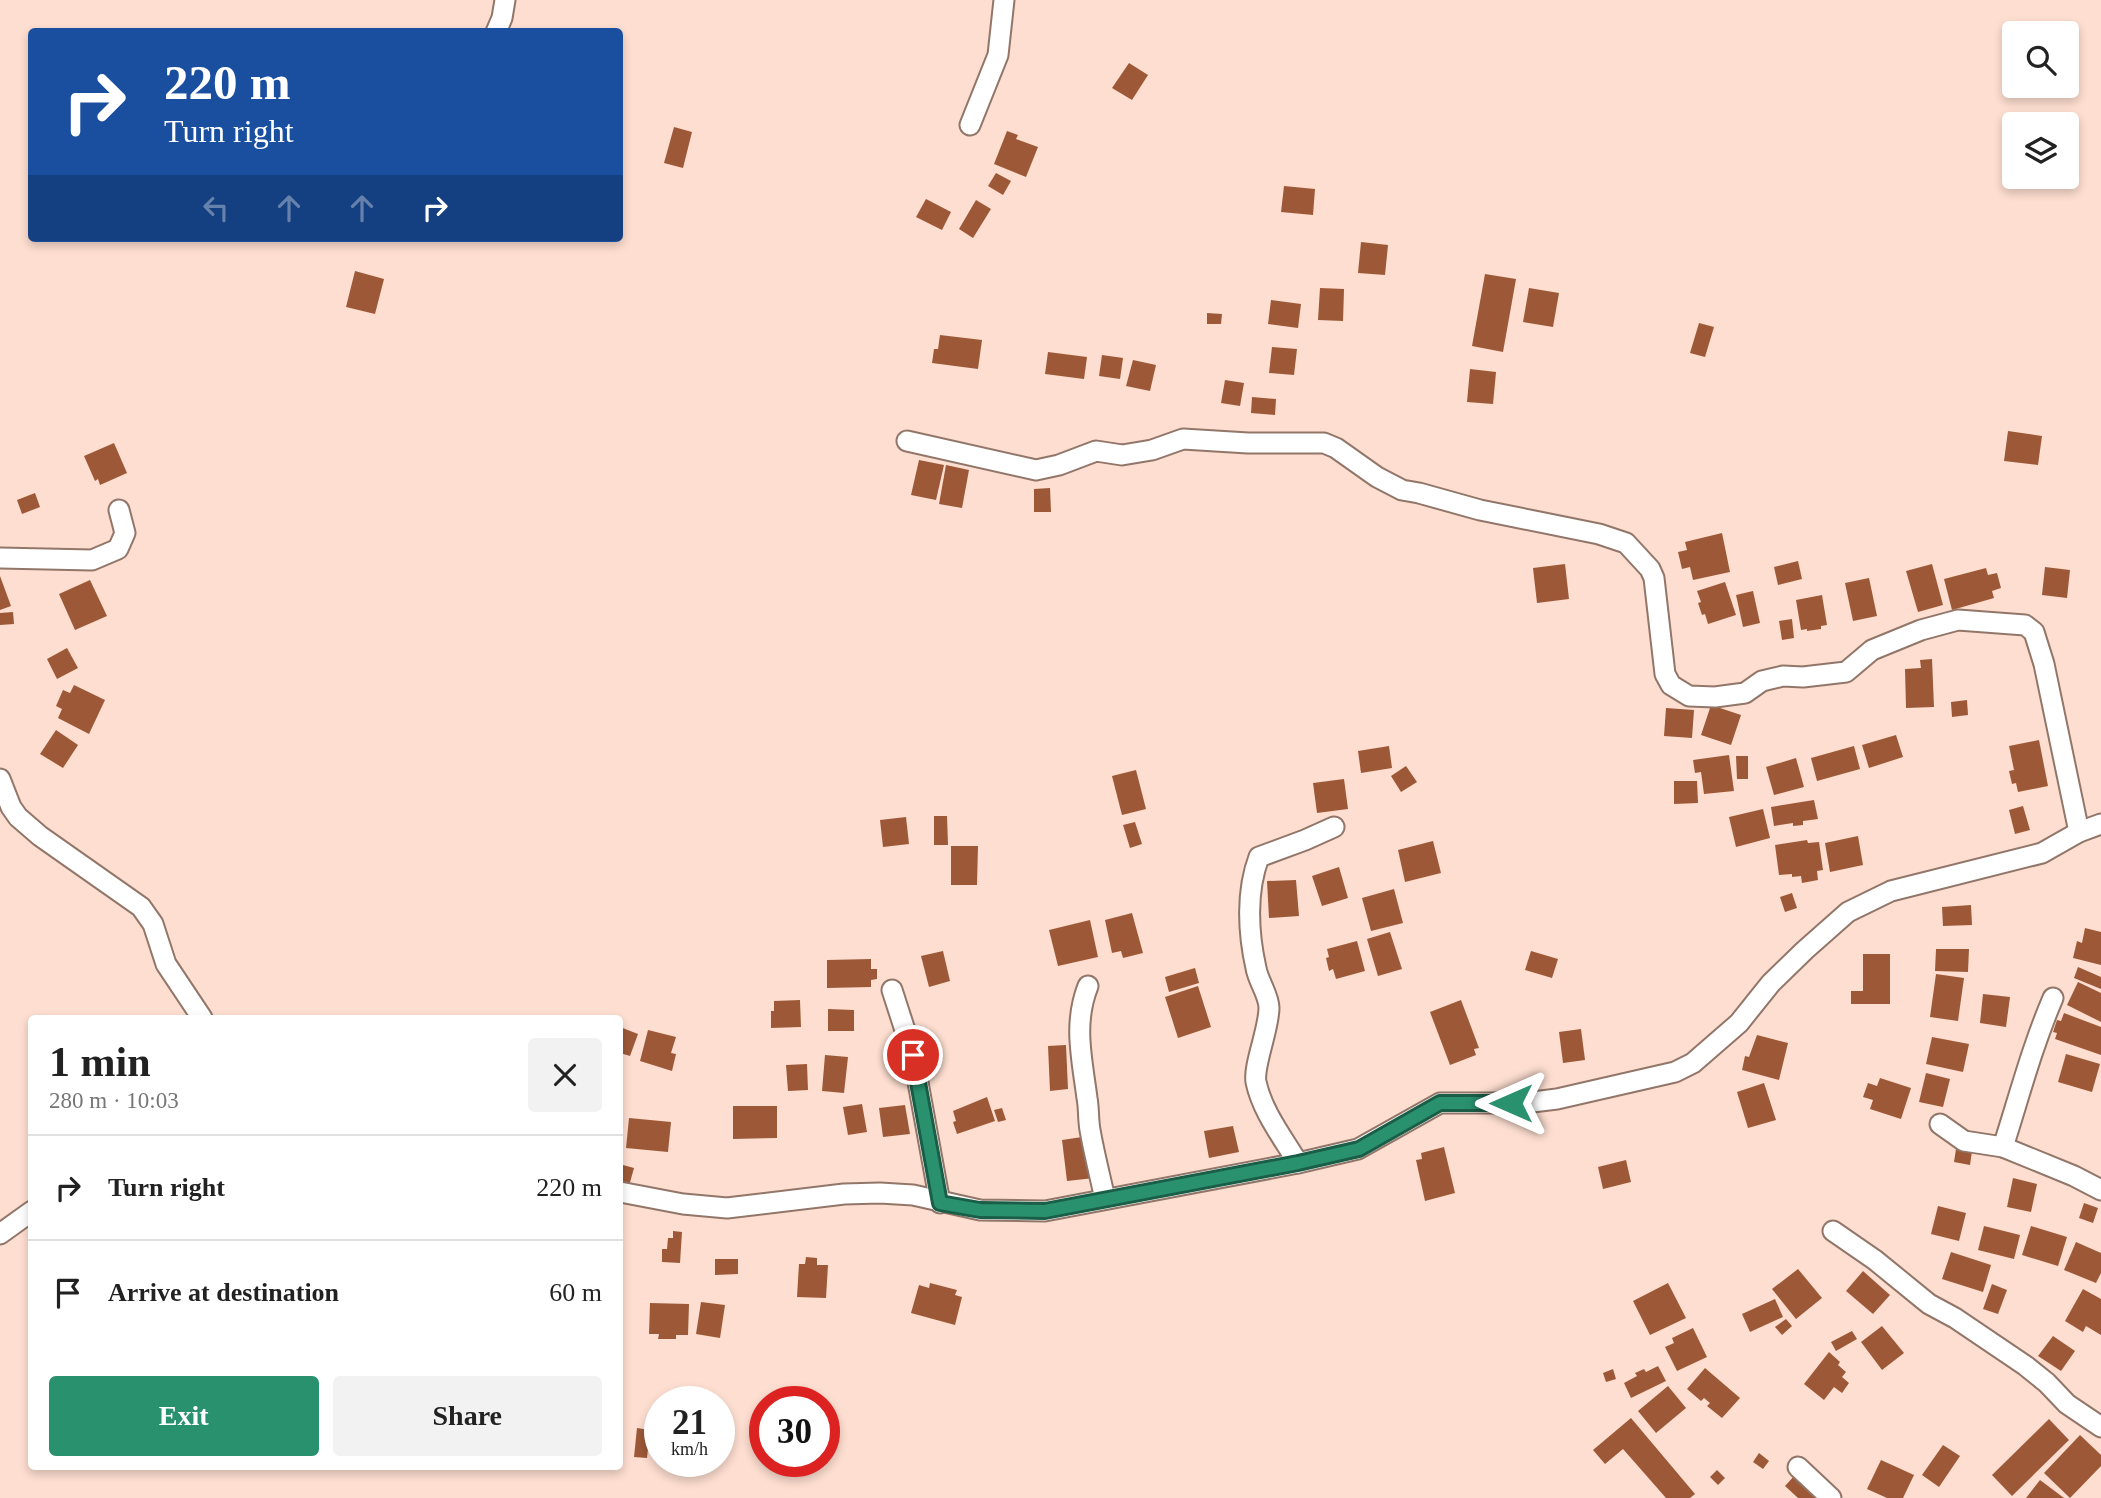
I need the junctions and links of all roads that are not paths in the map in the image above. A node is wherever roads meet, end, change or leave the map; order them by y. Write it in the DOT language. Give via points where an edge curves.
graph roads {
  1 [pos="505,0"];
  2 [pos="1004,0"];
  3 [pos="498,28"];
  4 [pos="970,125"];
  5 [pos="907,441"];
  6 [pos="118,510"];
  7 [pos="0,558"];
  8 [pos="0,779"];
  9 [pos="2101,824"];
  10 [pos="1334,827"];
  11 [pos="2079,832"];
  12 [pos="1088,986"];
  13 [pos="892,989"];
  14 [pos="2053,998"];
  15 [pos="200,1015"];
  16 [pos="1940,1124"];
  17 [pos="2003,1147"];
  18 [pos="1298,1163"];
  19 [pos="2101,1190"];
  20 [pos="623,1193"];
  21 [pos="1105,1199"];
  22 [pos="940,1203"];
  23 [pos="28,1214"];
  24 [pos="1833,1231"];
  25 [pos="0,1234"];
  26 [pos="2101,1427"];
  27 [pos="1798,1467"];
  28 [pos="1831,1498"];
  1 -- 3 [label="street"];
  2 -- 4 [label="street" via="998,55"];
  5 -- 11 [label="street" via="1036,470 1096,451 1122,456 1183,439 1324,443 1402,490 1626,543 1654,578 1665,674 1671,685 1689,696 1745,693 1762,681 1846,672 1872,650 1958,620 2025,625 2034,632 2044,664"];
  6 -- 7 [label="street" via="125,533 118,549 92,560"];
  8 -- 15 [label="street" via="18,817 141,907 153,924 166,964"];
  9 -- 11 [label="street"];
  10 -- 18 [label="street" via="1259,857 1252,874 1250,931 1256,971 1269,1004 1256,1080 1264,1105"];
  11 -- 18 [label="street" via="2042,853 1891,891 1848,912 1771,983 1739,1023 1693,1063 1675,1072 1535,1102 1440,1103 1359,1149"];
  12 -- 21 [label="street" via="1082,1001 1080,1058 1089,1129"];
  13 -- 22 [label="street" via="913,1055"];
  14 -- 17 [label="street"];
  16 -- 17 [label="street" via="1964,1142"];
  17 -- 19 [label="street"];
  18 -- 21 [label="street"];
  20 -- 22 [label="street" via="727,1208 880,1193"];
  21 -- 22 [label="street" via="1045,1211 980,1210"];
  23 -- 25 [label="street"];
  24 -- 26 [label="street" via="1929,1304 2026,1366 2067,1404"];
  27 -- 28 [label="street"];
}
